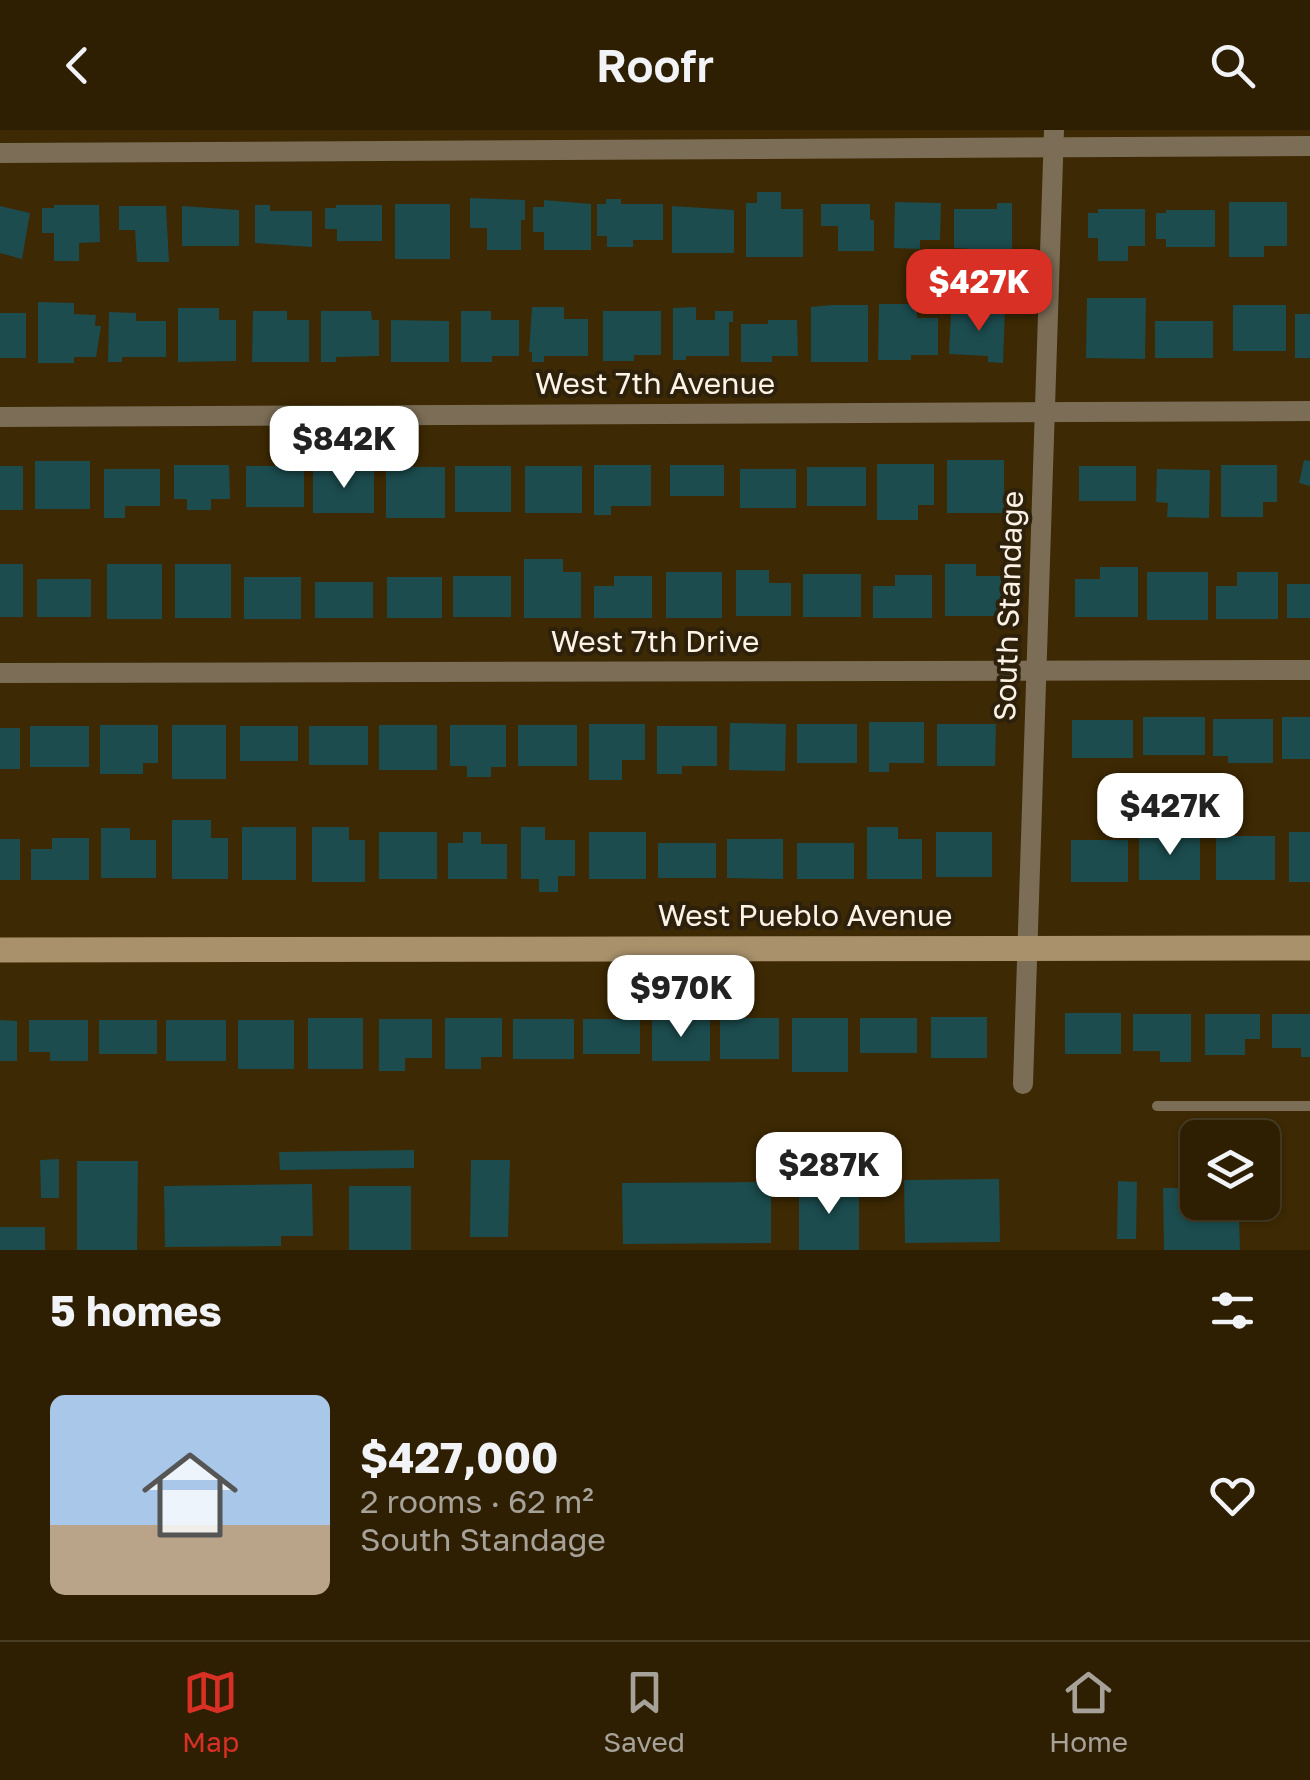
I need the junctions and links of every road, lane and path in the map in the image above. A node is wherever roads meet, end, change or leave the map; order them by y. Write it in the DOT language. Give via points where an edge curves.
graph roads {
  1 [pos="1054,139"];
  2 [pos="1310,146"];
  3 [pos="0,153"];
  4 [pos="1310,411"];
  5 [pos="1045,412"];
  6 [pos="0,417"];
  7 [pos="1310,670"];
  8 [pos="1037,671"];
  9 [pos="0,674"];
  10 [pos="1026,948"];
  11 [pos="1310,948"];
  12 [pos="0,950"];
  13 [pos="1024,1084"];
  14 [pos="1157,1106"];
  15 [pos="1310,1106"];
  1 -- 2 [label="street"];
  1 -- 3 [label="street"];
  1 -- 5 [label="street, South Standage"];
  4 -- 5 [label="street, West 7th Avenue"];
  5 -- 6 [label="street, West 7th Avenue"];
  5 -- 8 [label="street, South Standage"];
  7 -- 8 [label="street, West 7th Drive"];
  8 -- 9 [label="street, West 7th Drive"];
  8 -- 10 [label="street, South Standage"];
  10 -- 11 [label="street, West Pueblo Avenue"];
  10 -- 12 [label="street, West Pueblo Avenue"];
  10 -- 13 [label="street, South Standage"];
  14 -- 15 [label="lane"];
}
